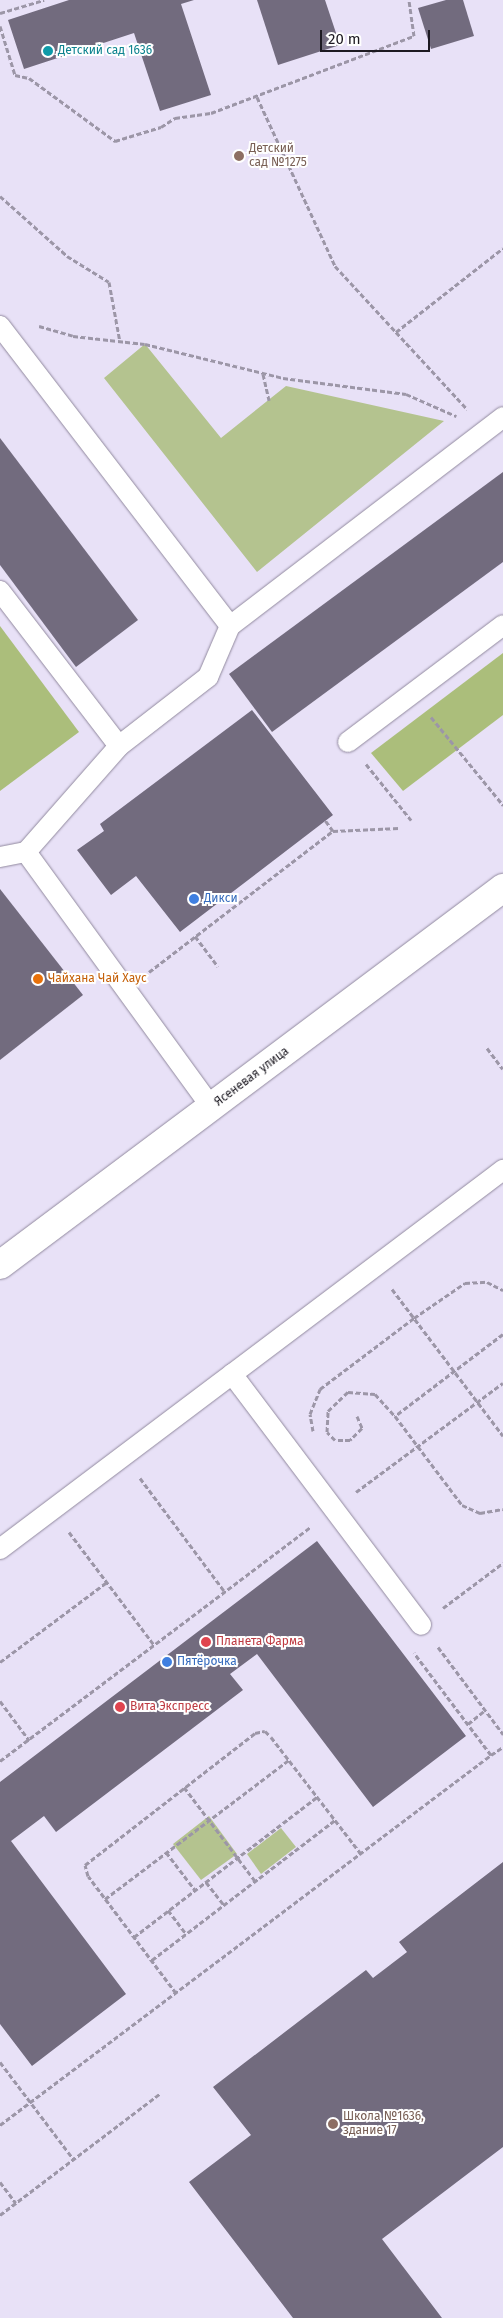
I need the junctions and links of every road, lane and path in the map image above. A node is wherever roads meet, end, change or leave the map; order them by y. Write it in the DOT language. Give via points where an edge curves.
graph roads {
  1 [pos="44,0"];
  2 [pos="409,0"];
  3 [pos="0,13"];
  4 [pos="0,26"];
  5 [pos="256,97"];
  6 [pos="0,196"];
  7 [pos="503,248"];
  8 [pos="28,323"];
  9 [pos="0,326"];
  10 [pos="396,332"];
  11 [pos="120,342"];
  12 [pos="263,374"];
  13 [pos="270,400"];
  14 [pos="503,417"];
  15 [pos="486,430"];
  16 [pos="0,591"];
  17 [pos="503,625"];
  18 [pos="230,626"];
  19 [pos="412,694"];
  20 [pos="348,742"];
  21 [pos="119,746"];
  22 [pos="503,805"];
  23 [pos="325,820"];
  24 [pos="411,820"];
  25 [pos="399,828"];
  26 [pos="333,831"];
  27 [pos="26,852"];
  28 [pos="0,857"];
  29 [pos="503,888"];
  30 [pos="195,936"];
  31 [pos="218,966"];
  32 [pos="124,991"];
  33 [pos="487,1048"];
  34 [pos="503,1069"];
  35 [pos="211,1107"];
  36 [pos="503,1170"];
  37 [pos="3,1257"];
  38 [pos="375,1266"];
  39 [pos="503,1290"];
  40 [pos="414,1318"];
  41 [pos="503,1334"];
  42 [pos="454,1371"];
  43 [pos="232,1374"];
  44 [pos="503,1382"];
  45 [pos="477,1402"];
  46 [pos="357,1416"];
  47 [pos="395,1416"];
  48 [pos="503,1436"];
  49 [pos="317,1439"];
  50 [pos="418,1447"];
  51 [pos="123,1456"];
  52 [pos="395,1464"];
  53 [pos="351,1484"];
  54 [pos="357,1492"];
  55 [pos="503,1509"];
  56 [pos="52,1510"];
  57 [pos="316,1523"];
  58 [pos="0,1549"];
  59 [pos="503,1563"];
  60 [pos="107,1582"];
  61 [pos="225,1592"];
  62 [pos="421,1625"];
  63 [pos="154,1645"];
  64 [pos="409,1646"];
  65 [pos="0,1662"];
  66 [pos="0,1701"];
  67 [pos="486,1710"];
  68 [pos="468,1724"];
  69 [pos="503,1734"];
  70 [pos="29,1740"];
  71 [pos="503,1746"];
  72 [pos="491,1756"];
  73 [pos="288,1760"];
  74 [pos="0,1761"];
  75 [pos="184,1786"];
  76 [pos="317,1797"];
  77 [pos="209,1820"];
  78 [pos="335,1820"];
  79 [pos="166,1852"];
  80 [pos="361,1854"];
  81 [pos="238,1858"];
  82 [pos="255,1881"];
  83 [pos="206,1882"];
  84 [pos="195,1890"];
  85 [pos="105,1899"];
  86 [pos="224,1905"];
  87 [pos="168,1910"];
  88 [pos="186,1934"];
  89 [pos="134,1937"];
  90 [pos="152,1960"];
  91 [pos="176,1993"];
  92 [pos="0,2062"];
  93 [pos="161,2094"];
  94 [pos="30,2103"];
  95 [pos="0,2126"];
  96 [pos="74,2160"];
  97 [pos="0,2182"];
  98 [pos="16,2203"];
  99 [pos="0,2215"];
  1 -- 3 [label="path"];
  2 -- 5 [label="path" via="414,36"];
  4 -- 5 [label="path" via="16,75 29,78 114,141 161,127 175,118 211,113"];
  5 -- 10 [label="path" via="335,266"];
  6 -- 11 [label="path" via="67,256 109,282"];
  7 -- 10 [label="path"];
  8 -- 11 [label="path" via="73,336"];
  9 -- 18 [label="lane"];
  10 -- 15 [label="path"];
  11 -- 12 [label="path"];
  12 -- 13 [label="path"];
  12 -- 15 [label="path" via="406,394"];
  14 -- 15 [label="lane"];
  15 -- 18 [label="lane"];
  16 -- 21 [label="lane"];
  17 -- 19 [label="lane"];
  18 -- 21 [label="lane" via="208,677"];
  19 -- 20 [label="lane"];
  19 -- 22 [label="path"];
  20 -- 24 [label="path"];
  21 -- 27 [label="lane"];
  23 -- 26 [label="path"];
  25 -- 26 [label="path"];
  26 -- 30 [label="path"];
  27 -- 28 [label="lane"];
  27 -- 32 [label="lane"];
  29 -- 35 [label="main road, Ясеневая улица"];
  30 -- 31 [label="path"];
  30 -- 32 [label="path"];
  32 -- 35 [label="lane"];
  33 -- 34 [label="path"];
  35 -- 37 [label="main road, Ясеневая улица"];
  36 -- 38 [label="lane"];
  38 -- 40 [label="path"];
  38 -- 43 [label="lane"];
  39 -- 40 [label="path" via="487,1282 465,1283"];
  40 -- 42 [label="path"];
  40 -- 49 [label="path" via="320,1389 310,1414"];
  41 -- 42 [label="path"];
  42 -- 45 [label="path"];
  42 -- 47 [label="path"];
  43 -- 51 [label="lane"];
  43 -- 62 [label="lane"];
  44 -- 45 [label="path"];
  45 -- 48 [label="path"];
  45 -- 50 [label="path"];
  46 -- 47 [label="path" via="362,1428 350,1440 335,1440 327,1432 328,1411 348,1392 375,1394"];
  47 -- 50 [label="path"];
  50 -- 52 [label="path"];
  50 -- 55 [label="path" via="462,1505 480,1513"];
  51 -- 56 [label="lane"];
  51 -- 61 [label="path"];
  53 -- 54 [label="path"];
  56 -- 58 [label="lane"];
  56 -- 60 [label="path"];
  57 -- 61 [label="path"];
  59 -- 62 [label="path"];
  60 -- 63 [label="path"];
  60 -- 65 [label="path"];
  61 -- 63 [label="path"];
  62 -- 67 [label="path"];
  63 -- 70 [label="path"];
  64 -- 68 [label="path"];
  66 -- 70 [label="path"];
  67 -- 68 [label="path"];
  67 -- 69 [label="path"];
  68 -- 72 [label="path"];
  70 -- 74 [label="path"];
  71 -- 72 [label="path"];
  72 -- 80 [label="path"];
  73 -- 75 [label="path" via="272,1737 260,1731"];
  73 -- 76 [label="path"];
  73 -- 77 [label="path"];
  75 -- 77 [label="path"];
  75 -- 85 [label="path" via="86,1860 85,1870"];
  76 -- 78 [label="path"];
  76 -- 81 [label="path"];
  77 -- 79 [label="path"];
  77 -- 81 [label="path"];
  78 -- 80 [label="path"];
  78 -- 82 [label="path"];
  79 -- 84 [label="path"];
  79 -- 85 [label="path"];
  80 -- 91 [label="path"];
  81 -- 82 [label="path"];
  81 -- 83 [label="path"];
  82 -- 86 [label="path"];
  83 -- 84 [label="path"];
  83 -- 86 [label="path"];
  84 -- 87 [label="path"];
  85 -- 89 [label="path"];
  86 -- 88 [label="path"];
  87 -- 88 [label="path"];
  87 -- 89 [label="path"];
  88 -- 90 [label="path"];
  89 -- 90 [label="path"];
  90 -- 91 [label="path"];
  91 -- 94 [label="path"];
  92 -- 94 [label="path"];
  93 -- 96 [label="path"];
  94 -- 95 [label="path"];
  94 -- 96 [label="path"];
  96 -- 98 [label="path"];
  97 -- 98 [label="path"];
  98 -- 99 [label="path"];
}
